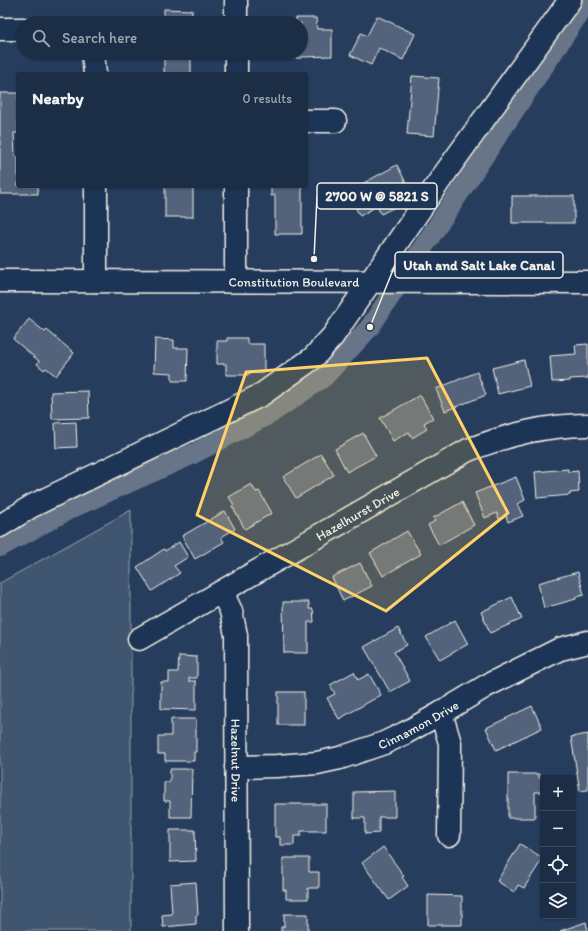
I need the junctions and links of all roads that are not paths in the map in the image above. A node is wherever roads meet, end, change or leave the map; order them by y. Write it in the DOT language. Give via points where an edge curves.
graph roads {
  1 [pos="236,0"];
  2 [pos="570,0"];
  3 [pos="236,16"];
  4 [pos="0,29"];
  5 [pos="16,29"];
  6 [pos="95,60"];
  7 [pos="236,60"];
  8 [pos="95,72"];
  9 [pos="236,72"];
  10 [pos="308,121"];
  11 [pos="335,121"];
  12 [pos="96,188"];
  13 [pos="236,188"];
  14 [pos="0,281"];
  15 [pos="96,281"];
  16 [pos="236,281"];
  17 [pos="369,282"];
  18 [pos="588,282"];
  19 [pos="588,425"];
  20 [pos="0,526"];
  21 [pos="222,592"];
  22 [pos="139,639"];
  23 [pos="588,642"];
  24 [pos="441,713"];
  25 [pos="236,767"];
  26 [pos="449,835"];
  27 [pos="237,931"];
  1 -- 3 [label="street"];
  2 -- 17 [label="street"];
  4 -- 5 [label="street"];
  6 -- 8 [label="street"];
  7 -- 9 [label="street"];
  10 -- 11 [label="street"];
  12 -- 15 [label="street"];
  13 -- 16 [label="street"];
  14 -- 15 [label="street, Constitution Boulevard"];
  15 -- 16 [label="street, Constitution Boulevard"];
  16 -- 17 [label="street, Constitution Boulevard"];
  17 -- 18 [label="street, Constitution Boulevard"];
  17 -- 20 [label="street" via="333,336 313,358 261,395 32,506"];
  19 -- 21 [label="street, Hazelhurst Drive" via="523,432 468,450"];
  21 -- 22 [label="street, Hazelhurst Drive"];
  21 -- 25 [label="street, Hazelnut Drive" via="231,611 236,634"];
  23 -- 24 [label="street, Cinnamon Drive" via="560,649 486,686"];
  24 -- 25 [label="street, Cinnamon Drive" via="384,743 340,758 317,763"];
  24 -- 26 [label="street" via="450,743"];
  25 -- 27 [label="street, Hazelnut Drive"];
}
